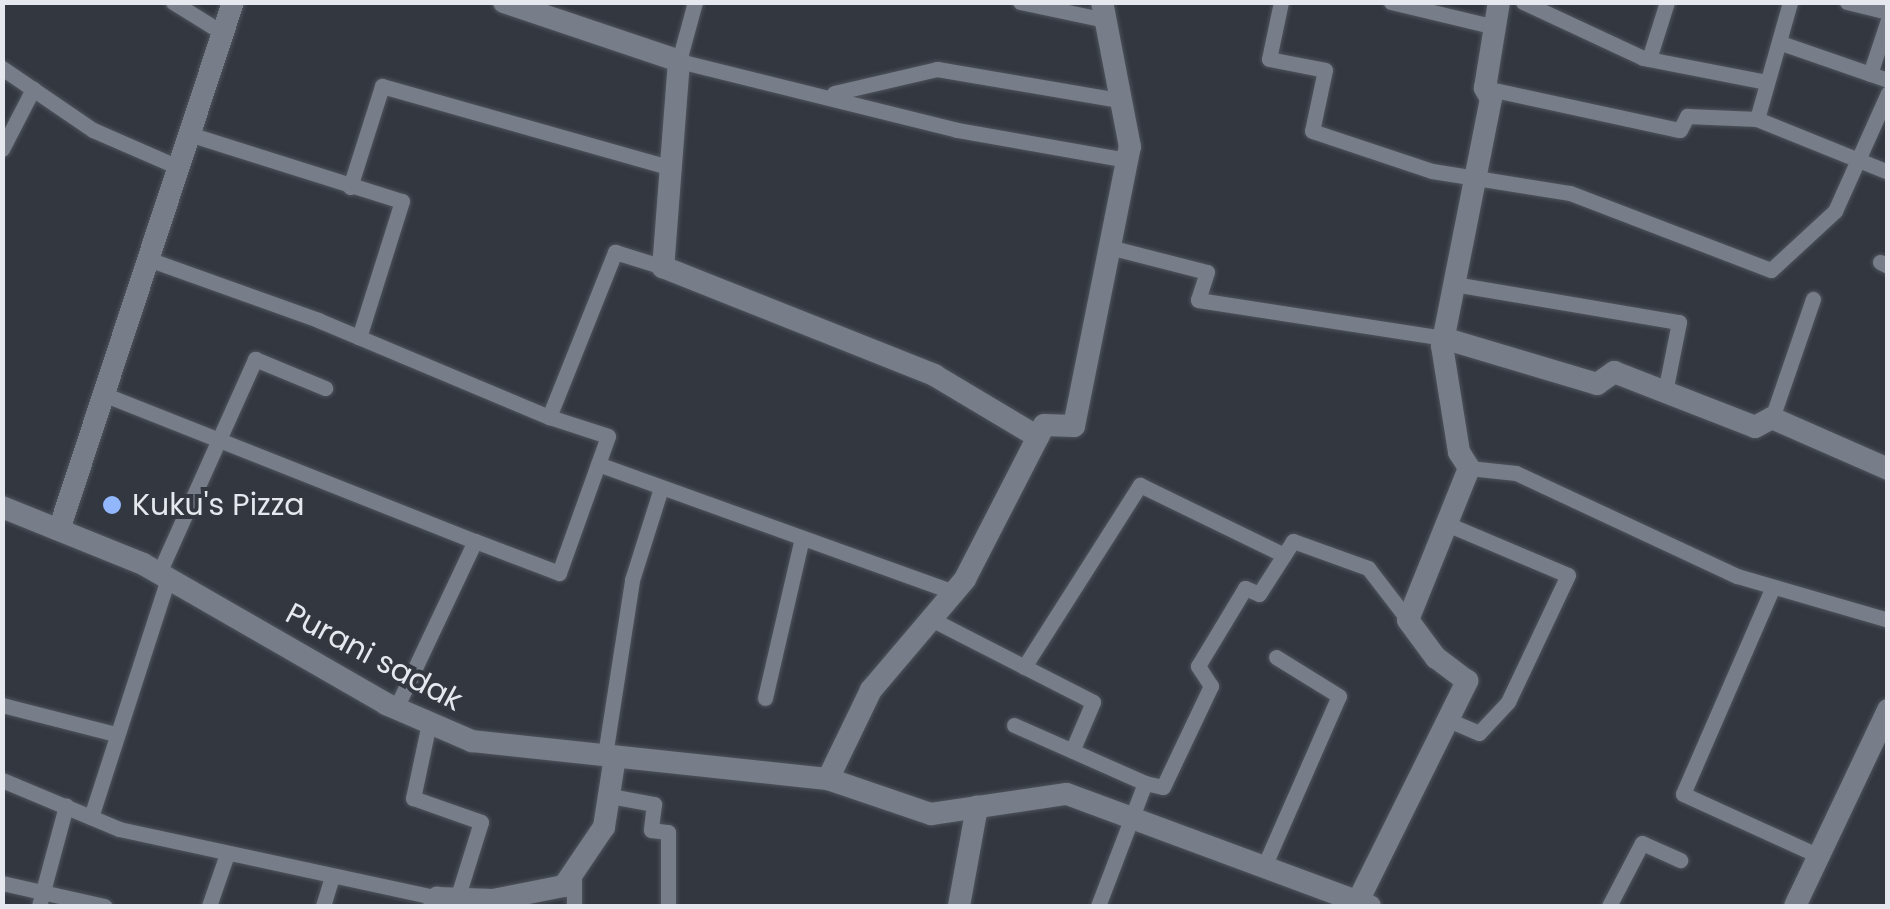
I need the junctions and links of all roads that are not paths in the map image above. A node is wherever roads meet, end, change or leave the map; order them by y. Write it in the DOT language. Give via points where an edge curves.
graph roads {
  1 [pos="173,2"];
  2 [pos="233,2"];
  3 [pos="504,2"];
  4 [pos="696,2"];
  5 [pos="1020,2"];
  6 [pos="1282,2"];
  7 [pos="1391,2"];
  8 [pos="1498,2"];
  9 [pos="1523,2"];
  10 [pos="1667,2"];
  11 [pos="1790,2"];
  12 [pos="1847,2"];
  13 [pos="1102,11"];
  14 [pos="1888,12"];
  15 [pos="1888,20"];
  16 [pos="1491,26"];
  17 [pos="223,32"];
  18 [pos="1781,43"];
  19 [pos="1649,59"];
  20 [pos="679,61"];
  21 [pos="2,68"];
  22 [pos="1870,74"];
  23 [pos="1888,80"];
  24 [pos="1766,82"];
  25 [pos="1485,88"];
  26 [pos="32,89"];
  27 [pos="1888,93"];
  28 [pos="829,94"];
  29 [pos="1119,100"];
  30 [pos="1757,119"];
  31 [pos="189,134"];
  32 [pos="2,149"];
  33 [pos="1860,159"];
  34 [pos="1127,160"];
  35 [pos="178,167"];
  36 [pos="671,168"];
  37 [pos="1888,172"];
  38 [pos="1475,173"];
  39 [pos="350,186"];
  40 [pos="1110,247"];
  41 [pos="148,259"];
  42 [pos="663,267"];
  43 [pos="1454,284"];
  44 [pos="1813,299"];
  45 [pos="358,337"];
  46 [pos="1444,338"];
  47 [pos="325,388"];
  48 [pos="1665,392"];
  49 [pos="104,394"];
  50 [pos="548,418"];
  51 [pos="1772,418"];
  52 [pos="1038,437"];
  53 [pos="225,438"];
  54 [pos="598,464"];
  55 [pos="1469,468"];
  56 [pos="1888,468"];
  57 [pos="660,488"];
  58 [pos="2,507"];
  59 [pos="1447,524"];
  60 [pos="59,530"];
  61 [pos="802,538"];
  62 [pos="475,541"];
  63 [pos="1284,555"];
  64 [pos="164,576"];
  65 [pos="1772,589"];
  66 [pos="954,592"];
  67 [pos="931,620"];
  68 [pos="1408,620"];
  69 [pos="1888,620"];
  70 [pos="1276,657"];
  71 [pos="1024,667"];
  72 [pos="765,698"];
  73 [pos="2,705"];
  74 [pos="396,708"];
  75 [pos="1888,710"];
  76 [pos="1448,720"];
  77 [pos="429,723"];
  78 [pos="1014,725"];
  79 [pos="115,734"];
  80 [pos="1072,751"];
  81 [pos="610,756"];
  82 [pos="828,779"];
  83 [pos="2,780"];
  84 [pos="1145,783"];
  85 [pos="610,796"];
  86 [pos="66,806"];
  87 [pos="977,807"];
  88 [pos="1132,816"];
  89 [pos="91,817"];
  90 [pos="226,854"];
  91 [pos="1819,856"];
  92 [pos="1680,860"];
  93 [pos="1266,862"];
  94 [pos="332,876"];
  95 [pos="574,876"];
  96 [pos="2,883"];
  97 [pos="40,899"];
  98 [pos="443,901"];
  99 [pos="1347,902"];
  100 [pos="104,906"];
  101 [pos="209,906"];
  102 [pos="323,906"];
  103 [pos="574,906"];
  104 [pos="668,906"];
  105 [pos="958,906"];
  106 [pos="1098,906"];
  107 [pos="1608,906"];
  108 [pos="1794,906"];
  1 -- 17 [label="street"];
  2 -- 17 [label="street"];
  3 -- 20 [label="street"];
  4 -- 20 [label="street"];
  5 -- 13 [label="street"];
  6 -- 38 [label="street" via="1269,59 1326,70 1312,131 1432,171"];
  7 -- 16 [label="street"];
  8 -- 16 [label="street"];
  9 -- 19 [label="street"];
  10 -- 19 [label="street"];
  11 -- 18 [label="street"];
  12 -- 14 [label="street"];
  13 -- 29 [label="street"];
  15 -- 22 [label="street"];
  16 -- 25 [label="street"];
  17 -- 31 [label="street"];
  18 -- 22 [label="street"];
  18 -- 24 [label="street"];
  19 -- 24 [label="street"];
  20 -- 28 [label="street"];
  20 -- 36 [label="street"];
  21 -- 26 [label="street"];
  22 -- 23 [label="street"];
  24 -- 30 [label="street"];
  25 -- 30 [label="street" via="1680,130 1687,116"];
  25 -- 38 [label="street" via="1491,99"];
  26 -- 32 [label="street"];
  26 -- 35 [label="street" via="93,130"];
  27 -- 33 [label="street"];
  28 -- 29 [label="street" via="937,70"];
  28 -- 34 [label="street" via="958,130"];
  29 -- 34 [label="street"];
  30 -- 33 [label="street"];
  31 -- 35 [label="street"];
  31 -- 39 [label="street"];
  33 -- 37 [label="street"];
  33 -- 38 [label="street" via="1835,211 1770,270 1570,194"];
  34 -- 40 [label="street"];
  35 -- 41 [label="street"];
  36 -- 39 [label="street" via="382,86"];
  36 -- 42 [label="street"];
  38 -- 43 [label="street"];
  39 -- 45 [label="street" via="402,201"];
  40 -- 46 [label="street" via="1207,272 1198,300"];
  40 -- 52 [label="street" via="1074,426 1044,425"];
  41 -- 45 [label="street"];
  41 -- 49 [label="street"];
  42 -- 50 [label="street" via="614,252"];
  42 -- 52 [label="street" via="934,375"];
  43 -- 46 [label="street"];
  43 -- 48 [label="street" via="1679,322"];
  44 -- 51 [label="street"];
  45 -- 50 [label="street"];
  46 -- 48 [label="street" via="1597,384 1614,372"];
  46 -- 55 [label="street" via="1459,452"];
  47 -- 53 [label="street" via="255,360"];
  48 -- 51 [label="street" via="1755,428"];
  49 -- 53 [label="street"];
  49 -- 60 [label="street"];
  50 -- 54 [label="street" via="608,436"];
  51 -- 56 [label="street"];
  52 -- 66 [label="street"];
  53 -- 62 [label="street" via="287,471"];
  53 -- 64 [label="street"];
  54 -- 57 [label="street"];
  54 -- 62 [label="street" via="559,573"];
  55 -- 59 [label="street"];
  55 -- 65 [label="street" via="1516,473"];
  57 -- 61 [label="street"];
  57 -- 81 [label="street" via="632,580"];
  58 -- 60 [label="street, Purani sadak"];
  59 -- 68 [label="street"];
  59 -- 76 [label="street" via="1568,575 1508,702 1478,733"];
  60 -- 64 [label="street, Purani sadak"];
  61 -- 66 [label="street" via="858,552"];
  61 -- 72 [label="street"];
  62 -- 74 [label="street"];
  63 -- 68 [label="street" via="1293,541 1368,568"];
  63 -- 71 [label="street" via="1140,485"];
  63 -- 84 [label="street" via="1259,594 1245,588 1198,666 1210,686 1163,787"];
  64 -- 74 [label="street, Purani sadak"];
  64 -- 79 [label="street"];
  65 -- 69 [label="street" via="1853,604"];
  65 -- 91 [label="street" via="1683,794"];
  66 -- 67 [label="street"];
  67 -- 71 [label="street"];
  67 -- 82 [label="street" via="871,690"];
  68 -- 76 [label="street" via="1436,658 1467,681"];
  70 -- 93 [label="street" via="1338,696"];
  71 -- 80 [label="street" via="1093,702"];
  73 -- 79 [label="street"];
  74 -- 77 [label="street, Purani sadak"];
  75 -- 91 [label="street"];
  76 -- 99 [label="street"];
  77 -- 81 [label="street, Purani sadak" via="472,741"];
  77 -- 98 [label="street" via="414,798 481,822"];
  78 -- 80 [label="street"];
  79 -- 89 [label="street"];
  80 -- 84 [label="street"];
  81 -- 82 [label="street, Purani sadak"];
  81 -- 85 [label="street"];
  82 -- 87 [label="street, Purani sadak" via="930,814"];
  83 -- 86 [label="street"];
  84 -- 88 [label="street"];
  85 -- 95 [label="street" via="604,828"];
  85 -- 104 [label="street" via="654,804 652,830 668,832"];
  86 -- 89 [label="street"];
  86 -- 97 [label="street"];
  87 -- 88 [label="street, Purani sadak" via="1067,794"];
  87 -- 105 [label="street"];
  88 -- 93 [label="street, Purani sadak"];
  88 -- 106 [label="street"];
  89 -- 90 [label="street"];
  90 -- 94 [label="street"];
  90 -- 101 [label="street"];
  91 -- 108 [label="street"];
  92 -- 107 [label="street" via="1642,843"];
  93 -- 99 [label="street, Purani sadak"];
  94 -- 98 [label="street"];
  94 -- 102 [label="street"];
  95 -- 98 [label="street" via="528,895"];
  95 -- 103 [label="street"];
  96 -- 97 [label="street"];
  97 -- 100 [label="street"];
}
